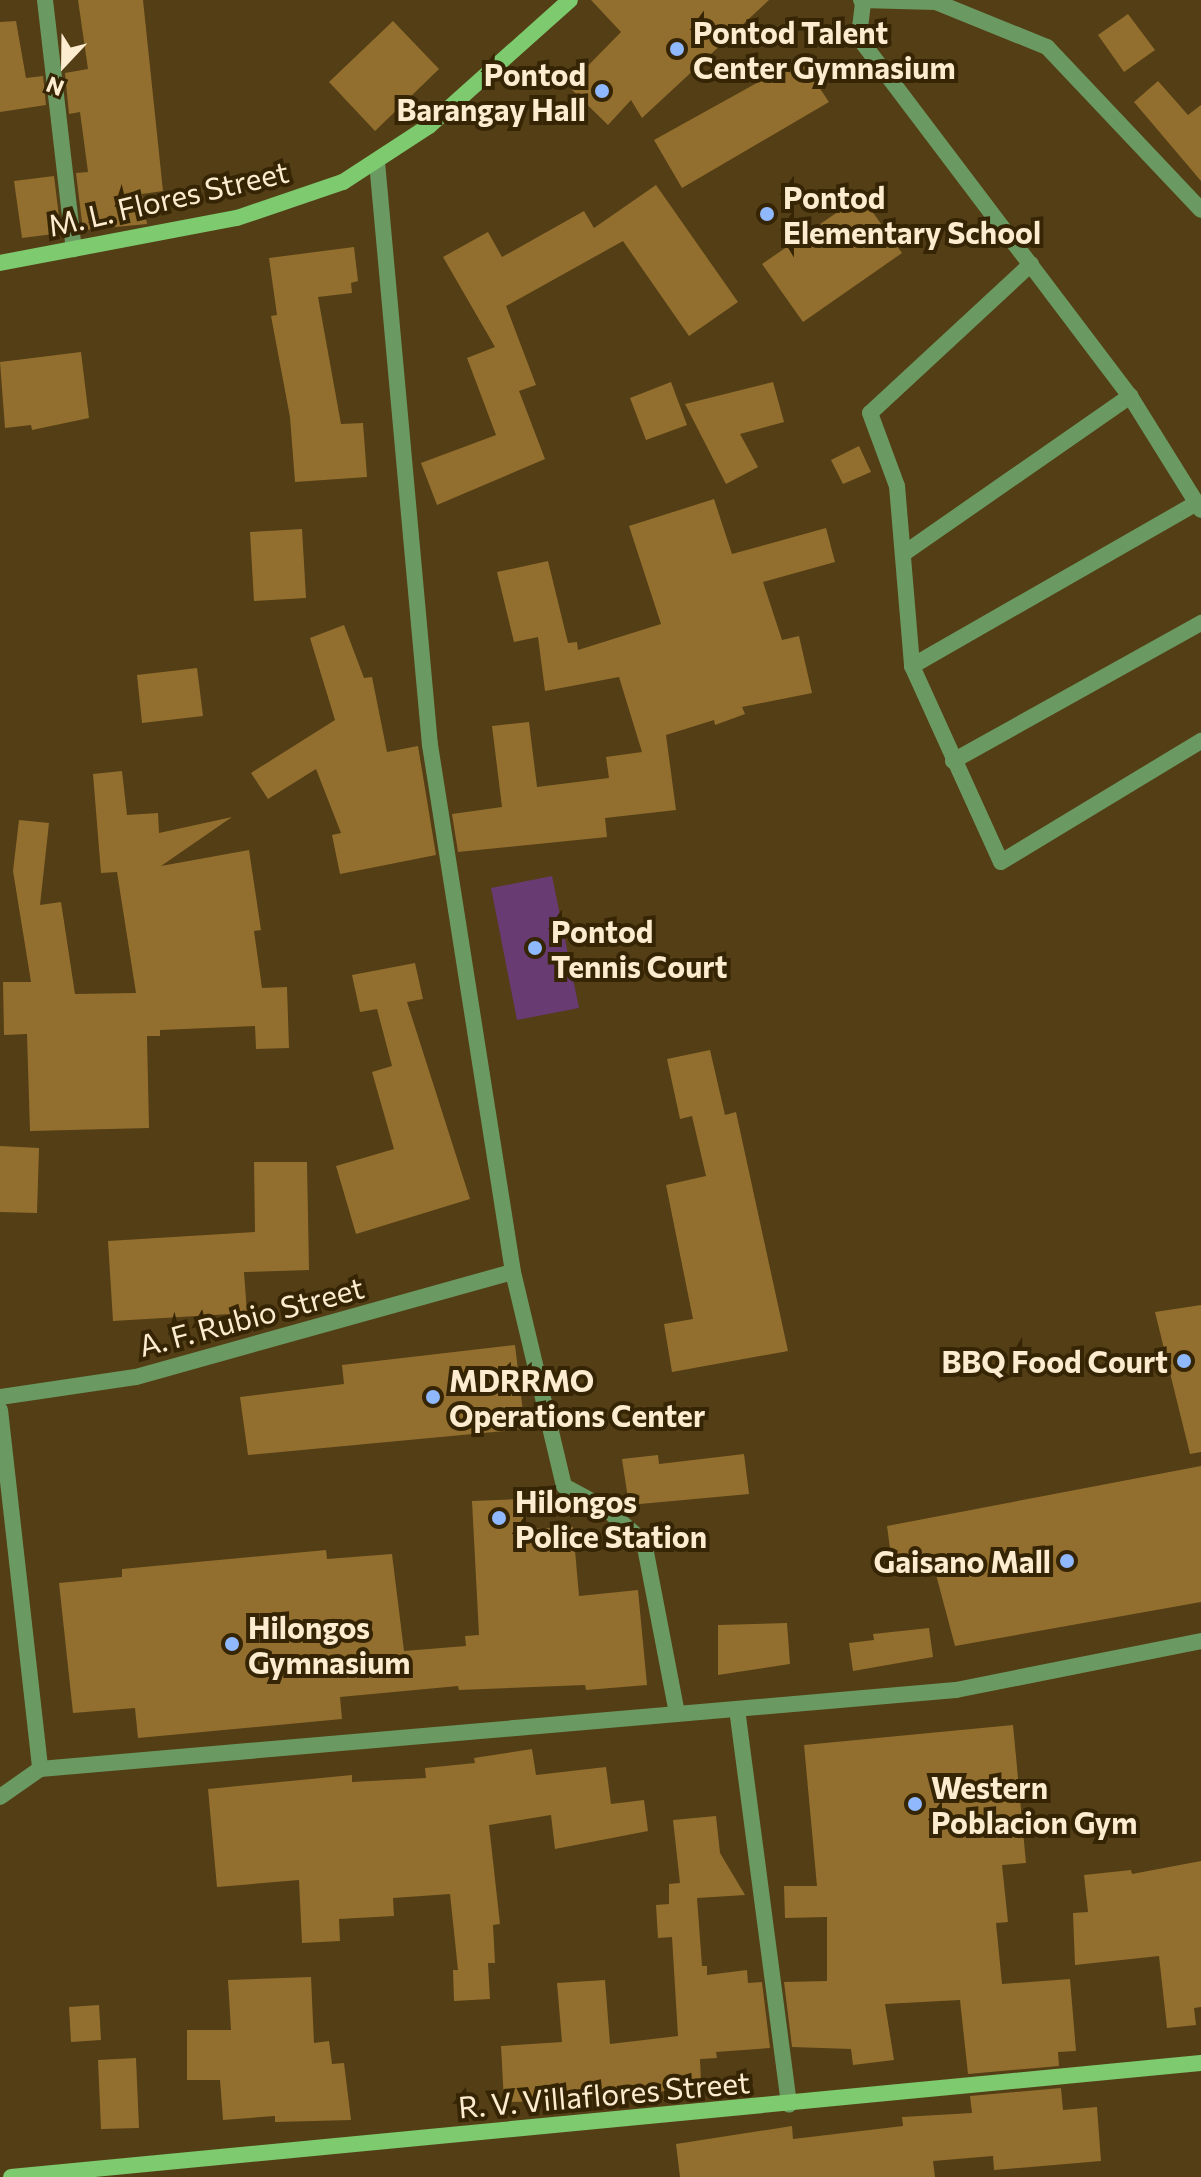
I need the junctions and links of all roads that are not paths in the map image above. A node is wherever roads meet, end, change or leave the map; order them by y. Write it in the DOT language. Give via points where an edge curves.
graph roads {
  1 [pos="45,0"];
  2 [pos="570,0"];
  3 [pos="862,1"];
  4 [pos="377,162"];
  5 [pos="1201,210"];
  6 [pos="74,249"];
  7 [pos="0,263"];
  8 [pos="1031,264"];
  9 [pos="1130,396"];
  10 [pos="1198,507"];
  11 [pos="903,554"];
  12 [pos="1201,623"];
  13 [pos="912,666"];
  14 [pos="1201,741"];
  15 [pos="953,761"];
  16 [pos="513,1272"];
  17 [pos="0,1397"];
  18 [pos="0,1410"];
  19 [pos="1201,1641"];
  20 [pos="737,1709"];
  21 [pos="677,1714"];
  22 [pos="40,1769"];
  23 [pos="0,1797"];
  24 [pos="1201,2063"];
  25 [pos="789,2105"];
  26 [pos="11,2177"];
  1 -- 6 [label="street"];
  2 -- 4 [label="main road, M. L. Flores Street" via="429,126"];
  3 -- 5 [label="street" via="936,2 1047,47"];
  3 -- 8 [label="street" via="859,38"];
  4 -- 6 [label="main road, M. L. Flores Street" via="343,182 237,218"];
  4 -- 16 [label="street" via="430,745"];
  6 -- 7 [label="main road, M. L. Flores Street"];
  8 -- 9 [label="street"];
  8 -- 11 [label="street" via="870,413 897,486"];
  9 -- 10 [label="street"];
  9 -- 11 [label="street"];
  10 -- 13 [label="street"];
  11 -- 13 [label="street"];
  12 -- 15 [label="street"];
  13 -- 15 [label="street"];
  14 -- 15 [label="street" via="1001,862"];
  16 -- 17 [label="street, A. F. Rubio Street" via="136,1377"];
  16 -- 21 [label="street" via="564,1486 605,1508 644,1542"];
  18 -- 22 [label="street"];
  19 -- 20 [label="street" via="956,1690"];
  20 -- 21 [label="street"];
  20 -- 25 [label="street"];
  21 -- 22 [label="street"];
  22 -- 23 [label="street"];
  24 -- 25 [label="main road, R. V. Villaflores Street"];
  25 -- 26 [label="main road, R. V. Villaflores Street"];
}
